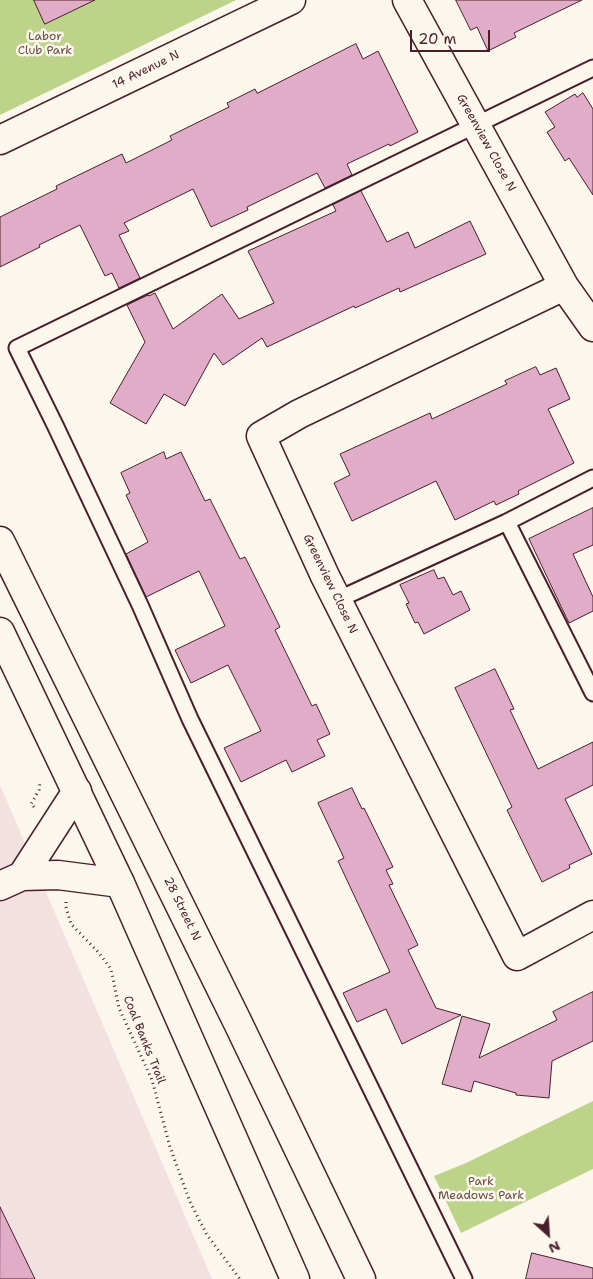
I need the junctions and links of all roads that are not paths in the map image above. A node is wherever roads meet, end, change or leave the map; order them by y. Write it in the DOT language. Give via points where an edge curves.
graph roads {
  1 [pos="292,0"];
  2 [pos="407,0"];
  3 [pos="593,68"];
  4 [pos="476,125"];
  5 [pos="0,140"];
  6 [pos="564,286"];
  7 [pos="593,327"];
  8 [pos="593,478"];
  9 [pos="507,522"];
  10 [pos="0,541"];
  11 [pos="337,600"];
  12 [pos="0,632"];
  13 [pos="593,693"];
  14 [pos="77,791"];
  15 [pos="11,881"];
  16 [pos="120,883"];
  17 [pos="593,916"];
  18 [pos="294,1279"];
  19 [pos="360,1279"];
  20 [pos="464,1279"];
  1 -- 5 [label="street, 14 Avenue N"];
  2 -- 4 [label="street, Greenview Close N"];
  3 -- 4 [label="lane"];
  4 -- 6 [label="street, Greenview Close N"];
  4 -- 20 [label="lane" via="17,348 140,606 190,720"];
  6 -- 7 [label="street, Greenview Close N"];
  6 -- 11 [label="street, Greenview Close N" via="260,436"];
  8 -- 9 [label="lane"];
  9 -- 11 [label="lane"];
  9 -- 13 [label="lane"];
  10 -- 19 [label="street, 28 Street N" via="237,1021"];
  11 -- 17 [label="street, Greenview Close N" via="517,956"];
  12 -- 14 [label="street"];
  14 -- 15 [label="street" via="54,828"];
  14 -- 16 [label="street"];
  15 -- 16 [label="street" via="58,875"];
  16 -- 18 [label="street"];
}
